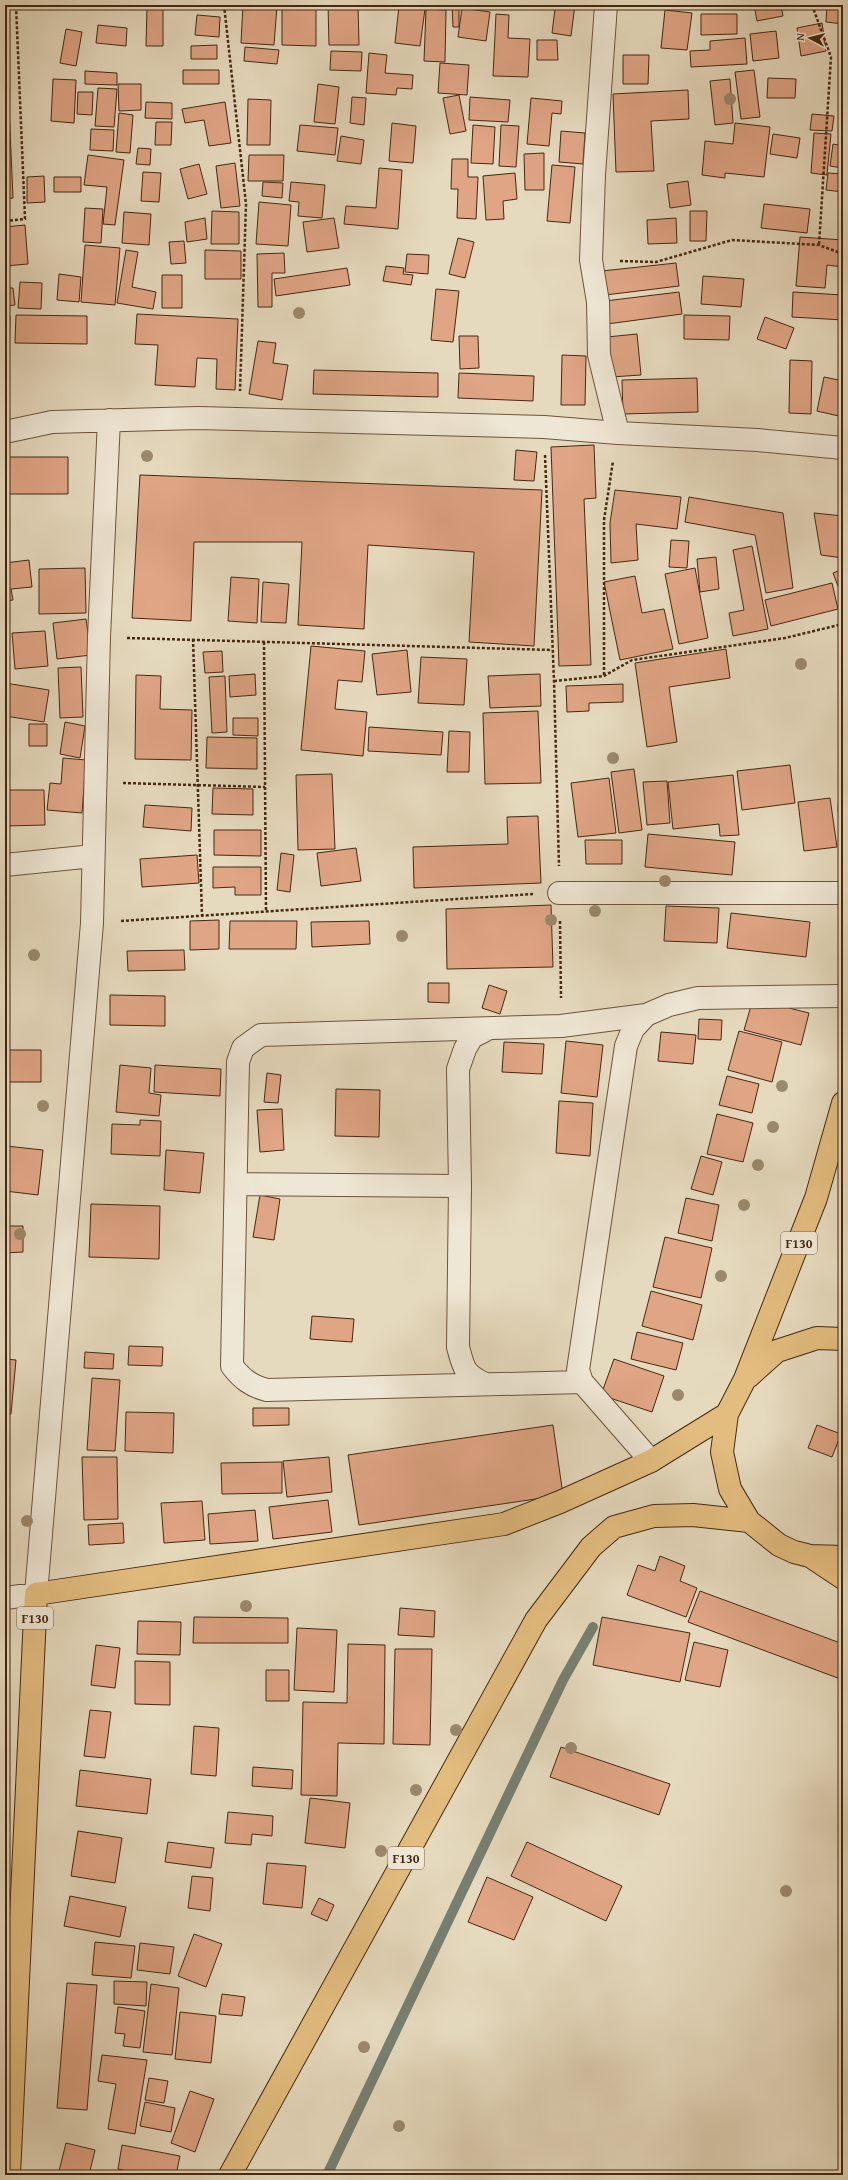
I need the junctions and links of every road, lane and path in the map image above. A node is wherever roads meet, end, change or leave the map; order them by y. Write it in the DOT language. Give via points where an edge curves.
graph roads {
  1 [pos="16,5"];
  2 [pos="224,5"];
  3 [pos="606,5"];
  4 [pos="812,5"];
  5 [pos="5,221"];
  6 [pos="819,246"];
  7 [pos="843,254"];
  8 [pos="591,260"];
  9 [pos="240,419"];
  10 [pos="108,420"];
  11 [pos="544,427"];
  12 [pos="5,432"];
  13 [pos="618,433"];
  14 [pos="843,448"];
  15 [pos="843,624"];
  16 [pos="99,637"];
  17 [pos="193,639"];
  18 [pos="264,642"];
  19 [pos="552,650"];
  20 [pos="604,676"];
  21 [pos="554,681"];
  22 [pos="95,783"];
  23 [pos="199,785"];
  24 [pos="265,787"];
  25 [pos="93,856"];
  26 [pos="5,865"];
  27 [pos="559,893"];
  28 [pos="843,893"];
  29 [pos="266,912"];
  30 [pos="202,915"];
  31 [pos="92,923"];
  32 [pos="843,996"];
  33 [pos="646,1015"];
  34 [pos="561,1026"];
  35 [pos="488,1029"];
  36 [pos="843,1103"];
  37 [pos="237,1184"];
  38 [pos="460,1186"];
  39 [pos="843,1339"];
  40 [pos="745,1379"];
  41 [pos="582,1382"];
  42 [pos="485,1384"];
  43 [pos="727,1414"];
  44 [pos="651,1461"];
  45 [pos="749,1521"];
  46 [pos="810,1556"];
  47 [pos="843,1557"];
  48 [pos="843,1578"];
  49 [pos="36,1594"];
  50 [pos="5,1598"];
  51 [pos="9,2175"];
  52 [pos="230,2175"];
  1 -- 5 [label="path" via="25,219"];
  2 -- 9 [label="path" via="246,204"];
  3 -- 8 [label="street"];
  4 -- 6 [label="path" via="832,57"];
  6 -- 7 [label="path"];
  6 -- 8 [label="path" via="732,240 656,262"];
  8 -- 13 [label="street" via="598,302 599,355"];
  9 -- 10 [label="street"];
  9 -- 11 [label="street"];
  10 -- 12 [label="street" via="52,422"];
  10 -- 16 [label="street"];
  11 -- 13 [label="street"];
  11 -- 19 [label="path"];
  13 -- 14 [label="street" via="757,440"];
  13 -- 20 [label="path" via="604,520"];
  15 -- 20 [label="path" via="785,638 632,660"];
  16 -- 17 [label="path"];
  16 -- 22 [label="street"];
  17 -- 18 [label="path"];
  17 -- 23 [label="path"];
  18 -- 19 [label="path"];
  18 -- 24 [label="path"];
  19 -- 21 [label="path"];
  20 -- 21 [label="path"];
  21 -- 27 [label="path"];
  22 -- 23 [label="path"];
  22 -- 25 [label="street"];
  23 -- 24 [label="path"];
  23 -- 30 [label="path"];
  24 -- 29 [label="path"];
  25 -- 26 [label="street"];
  25 -- 31 [label="street"];
  27 -- 28 [label="street"];
  27 -- 29 [label="path"];
  27 -- 34 [label="path"];
  29 -- 30 [label="path"];
  30 -- 31 [label="path"];
  31 -- 49 [label="street"];
  32 -- 33 [label="street" via="698,998 669,1005"];
  33 -- 34 [label="street"];
  33 -- 41 [label="street" via="633,1029 626,1046 578,1370"];
  34 -- 35 [label="street"];
  35 -- 37 [label="street" via="261,1035 252,1040 243,1048 238,1062"];
  35 -- 38 [label="street" via="472,1037 458,1068"];
  36 -- 40 [label="main road, F130" via="816,1198"];
  37 -- 38 [label="street"];
  37 -- 42 [label="street" via="232,1366 241,1378 254,1387 267,1390"];
  38 -- 42 [label="street" via="458,1348 462,1364 470,1377"];
  39 -- 40 [label="main road, F130" via="817,1338 777,1352"];
  40 -- 43 [label="main road, F130"];
  41 -- 42 [label="street"];
  41 -- 44 [label="street"];
  43 -- 44 [label="main road, F130"];
  43 -- 45 [label="main road, F130" via="722,1452 730,1489"];
  44 -- 49 [label="main road, F130" via="504,1524"];
  45 -- 46 [label="main road, F130" via="779,1545"];
  45 -- 52 [label="main road, F130" via="693,1515 654,1516 614,1527 591,1547 536,1620"];
  46 -- 47 [label="main road, F130"];
  46 -- 48 [label="main road"];
  49 -- 50 [label="street"];
  49 -- 51 [label="main road, F130"];
}
